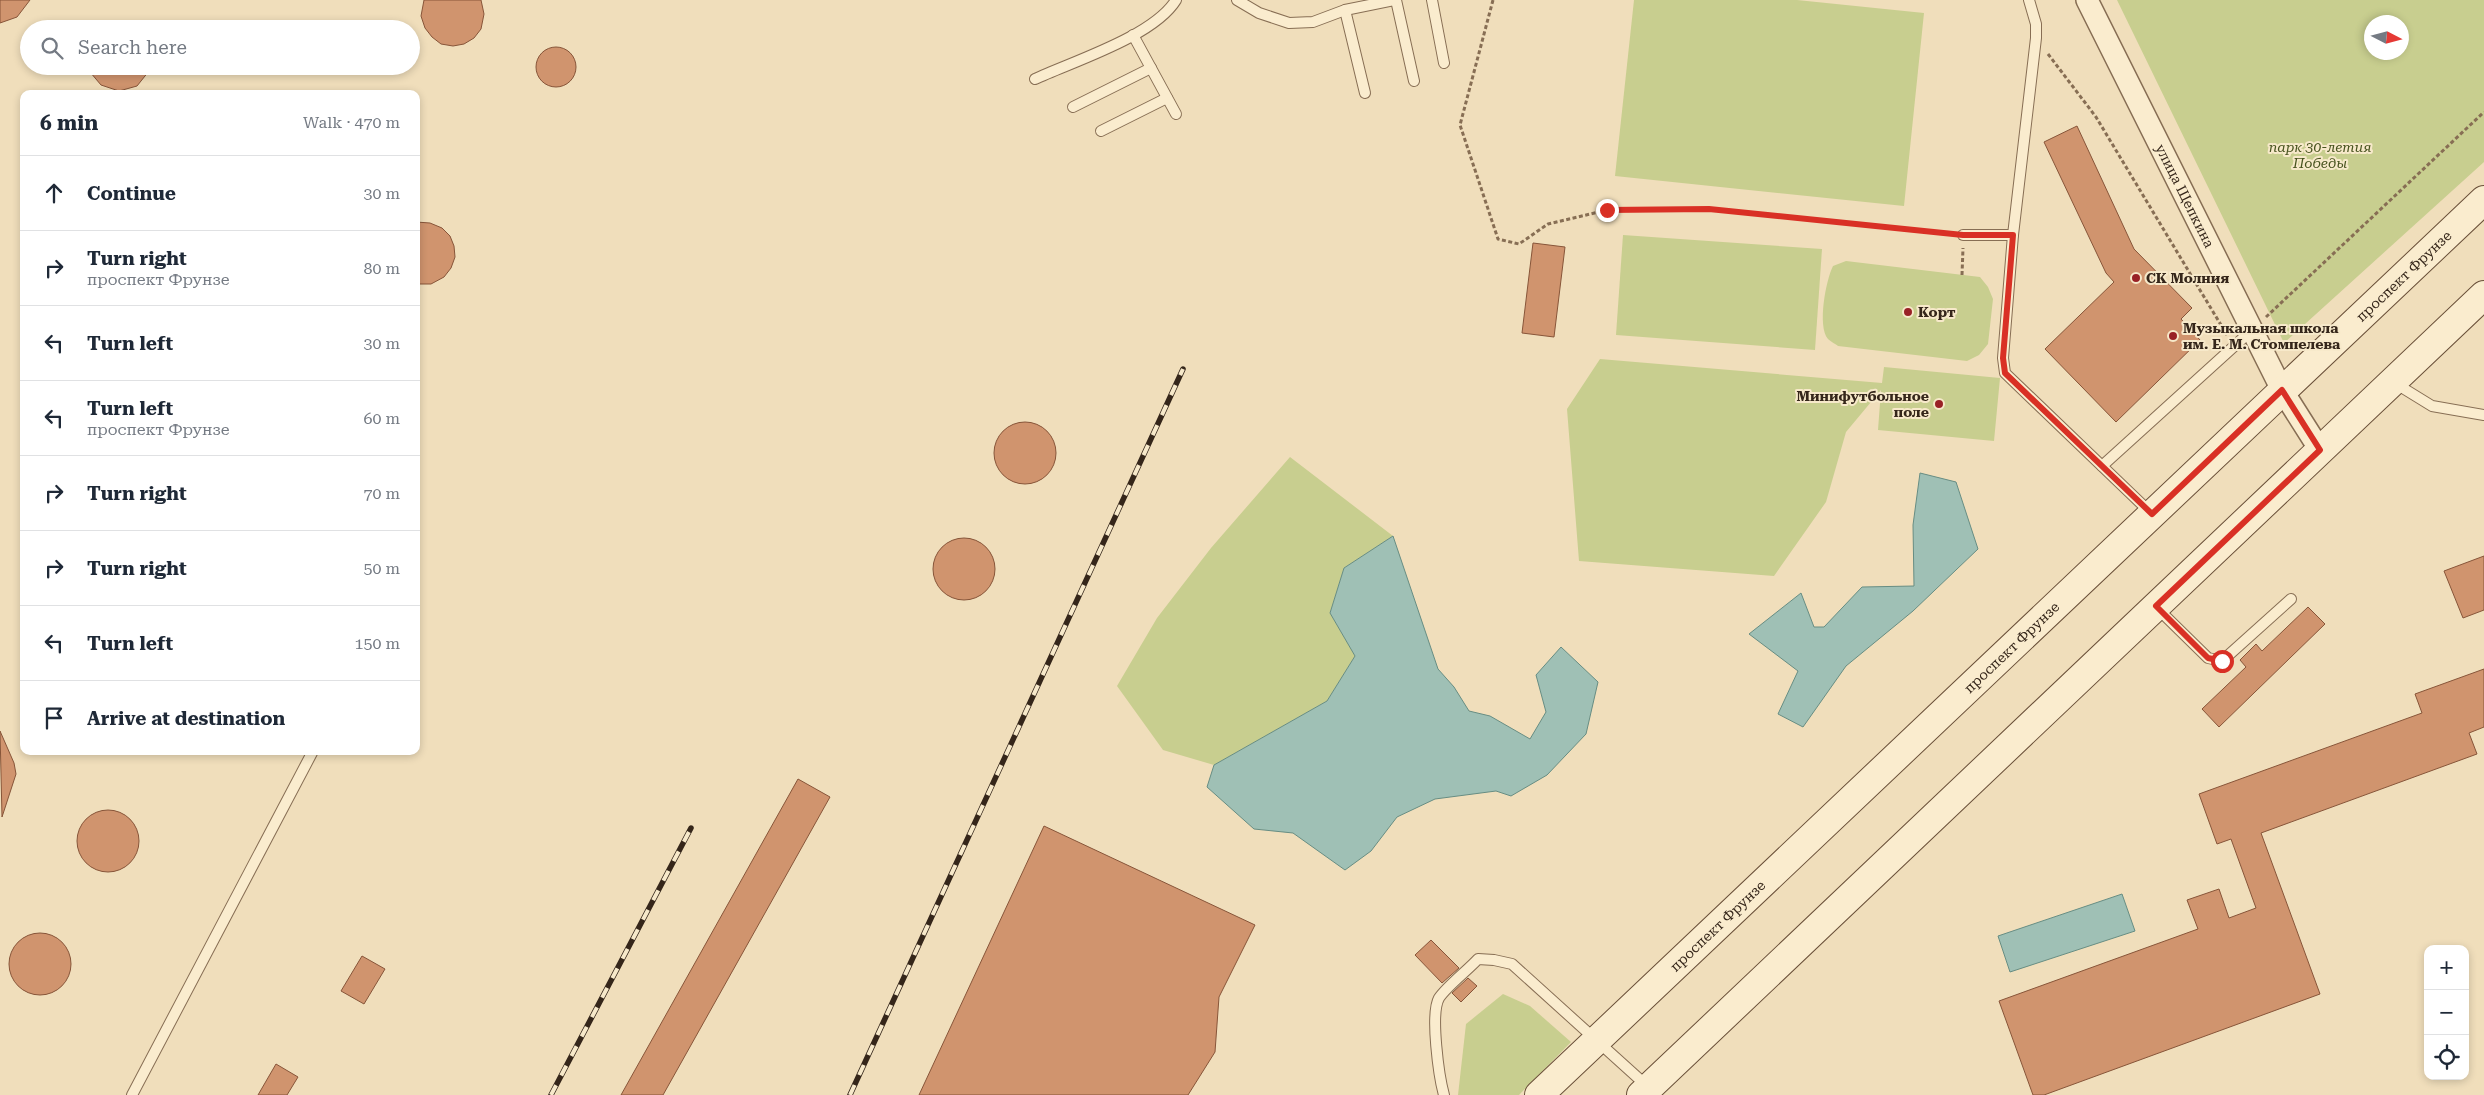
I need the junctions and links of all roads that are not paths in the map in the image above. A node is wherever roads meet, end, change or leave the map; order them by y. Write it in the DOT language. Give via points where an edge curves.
graph roads {
  1 [pos="1176,0"];
  2 [pos="1237,0"];
  3 [pos="1395,0"];
  4 [pos="1432,0"];
  5 [pos="2029,0"];
  6 [pos="2088,0"];
  7 [pos="1345,10"];
  8 [pos="1133,35"];
  9 [pos="1444,63"];
  10 [pos="1151,68"];
  11 [pos="1035,78"];
  12 [pos="1414,81"];
  13 [pos="1365,93"];
  14 [pos="1167,98"];
  15 [pos="1073,107"];
  16 [pos="1176,114"];
  17 [pos="1101,131"];
  18 [pos="2484,200"];
  19 [pos="1963,235"];
  20 [pos="2013,235"];
  21 [pos="2484,295"];
  22 [pos="2252,330"];
  23 [pos="2392,382"];
  24 [pos="2282,390"];
  25 [pos="2484,415"];
  26 [pos="2320,450"];
  27 [pos="2102,466"];
  28 [pos="2152,514"];
  29 [pos="2290,598"];
  30 [pos="2156,606"];
  31 [pos="311,755"];
  32 [pos="1596,1040"];
  33 [pos="1649,1092"];
  34 [pos="132,1095"];
  35 [pos="1444,1095"];
  36 [pos="1539,1095"];
  1 -- 8 [label="lane" via="1169,11"];
  2 -- 7 [label="lane" via="1259,13 1289,23 1313,22"];
  3 -- 7 [label="lane"];
  3 -- 12 [label="lane"];
  4 -- 9 [label="lane"];
  5 -- 20 [label="lane" via="2036,24 2036,38"];
  6 -- 22 [label="street, улица Щепкина"];
  7 -- 13 [label="lane"];
  8 -- 10 [label="lane"];
  8 -- 11 [label="lane"];
  10 -- 14 [label="lane"];
  10 -- 15 [label="lane"];
  14 -- 16 [label="lane"];
  14 -- 17 [label="lane"];
  18 -- 24 [label="main road, проспект Фрунзе"];
  19 -- 20 [label="lane"];
  20 -- 27 [label="lane" via="2003,358 2005,373"];
  21 -- 23 [label="main road"];
  22 -- 24 [label="street, улица Щепкина"];
  22 -- 27 [label="lane"];
  23 -- 25 [label="lane" via="2432,406"];
  23 -- 26 [label="main road"];
  24 -- 26 [label="street, улица Щепкина"];
  24 -- 28 [label="main road, проспект Фрунзе"];
  26 -- 30 [label="main road"];
  27 -- 28 [label="lane"];
  28 -- 32 [label="main road, проспект Фрунзе"];
  29 -- 30 [label="lane" via="2222,661 2208,658"];
  30 -- 33 [label="main road"];
  31 -- 34 [label="lane"];
  32 -- 33 [label="lane"];
  32 -- 35 [label="lane" via="1512,964 1478,959 1439,998 1436,1014 1439,1077"];
  32 -- 36 [label="main road, проспект Фрунзе"];
}
